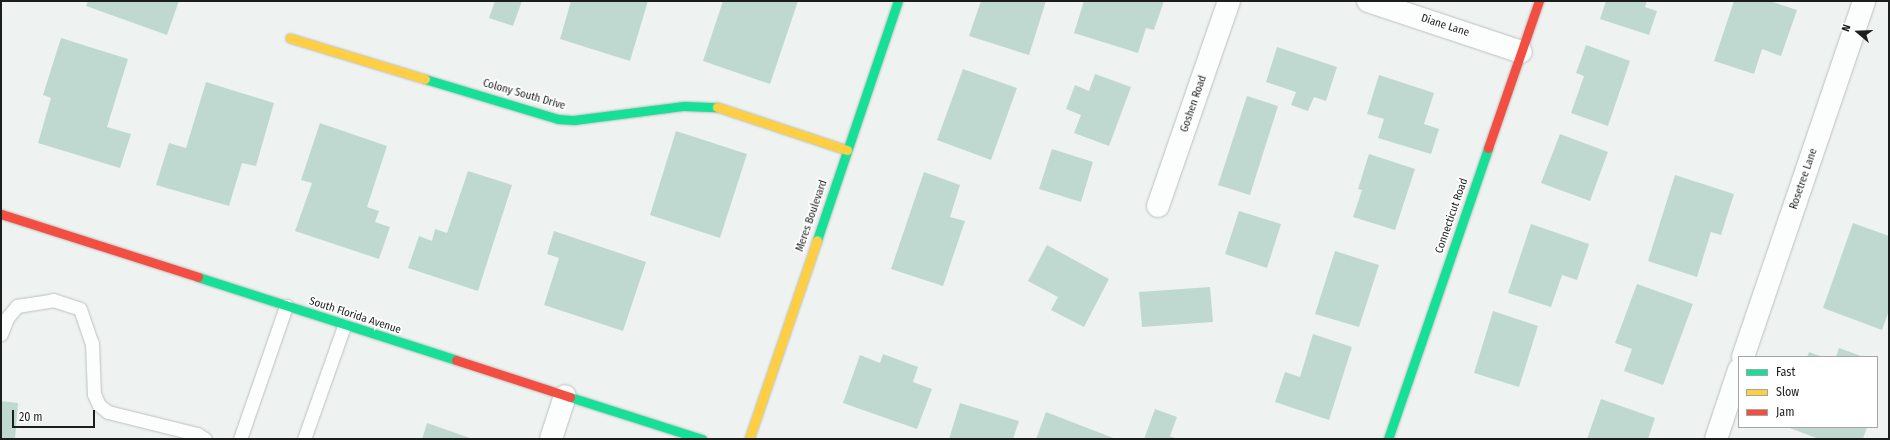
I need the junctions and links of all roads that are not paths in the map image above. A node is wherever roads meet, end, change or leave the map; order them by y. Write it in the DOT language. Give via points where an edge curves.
graph roads {
  1 [pos="898,1"];
  2 [pos="1229,1"];
  3 [pos="1368,1"];
  4 [pos="1539,1"];
  5 [pos="1864,1"];
  6 [pos="290,38"];
  7 [pos="1521,52"];
  8 [pos="847,150"];
  9 [pos="1158,206"];
  10 [pos="1,214"];
  11 [pos="286,306"];
  12 [pos="344,326"];
  13 [pos="1,334"];
  14 [pos="1743,356"];
  15 [pos="1738,373"];
  16 [pos="565,396"];
  17 [pos="205,439"];
  18 [pos="240,439"];
  19 [pos="304,439"];
  20 [pos="551,439"];
  21 [pos="702,439"];
  22 [pos="749,439"];
  23 [pos="1388,439"];
  24 [pos="1716,439"];
  1 -- 8 [label="street, Meres Boulevard"];
  2 -- 9 [label="street, Goshen Road"];
  3 -- 7 [label="street, Diane Lane"];
  4 -- 7 [label="street, Connecticut Road"];
  5 -- 14 [label="street, Rosetree Lane"];
  6 -- 8 [label="street, Colony South Drive" via="558,119 574,120 684,106 717,107"];
  7 -- 23 [label="street, Connecticut Road"];
  8 -- 22 [label="street, Meres Boulevard"];
  10 -- 11 [label="street, South Florida Avenue"];
  11 -- 12 [label="street, South Florida Avenue"];
  11 -- 18 [label="lane"];
  12 -- 16 [label="street, South Florida Avenue"];
  12 -- 19 [label="lane"];
  13 -- 17 [label="lane" via="7,318 17,306 54,300 80,309 89,328 92,343 94,394 99,405 108,412 197,434"];
  15 -- 24 [label="street"];
  16 -- 20 [label="street"];
  16 -- 21 [label="street, South Florida Avenue"];
}
